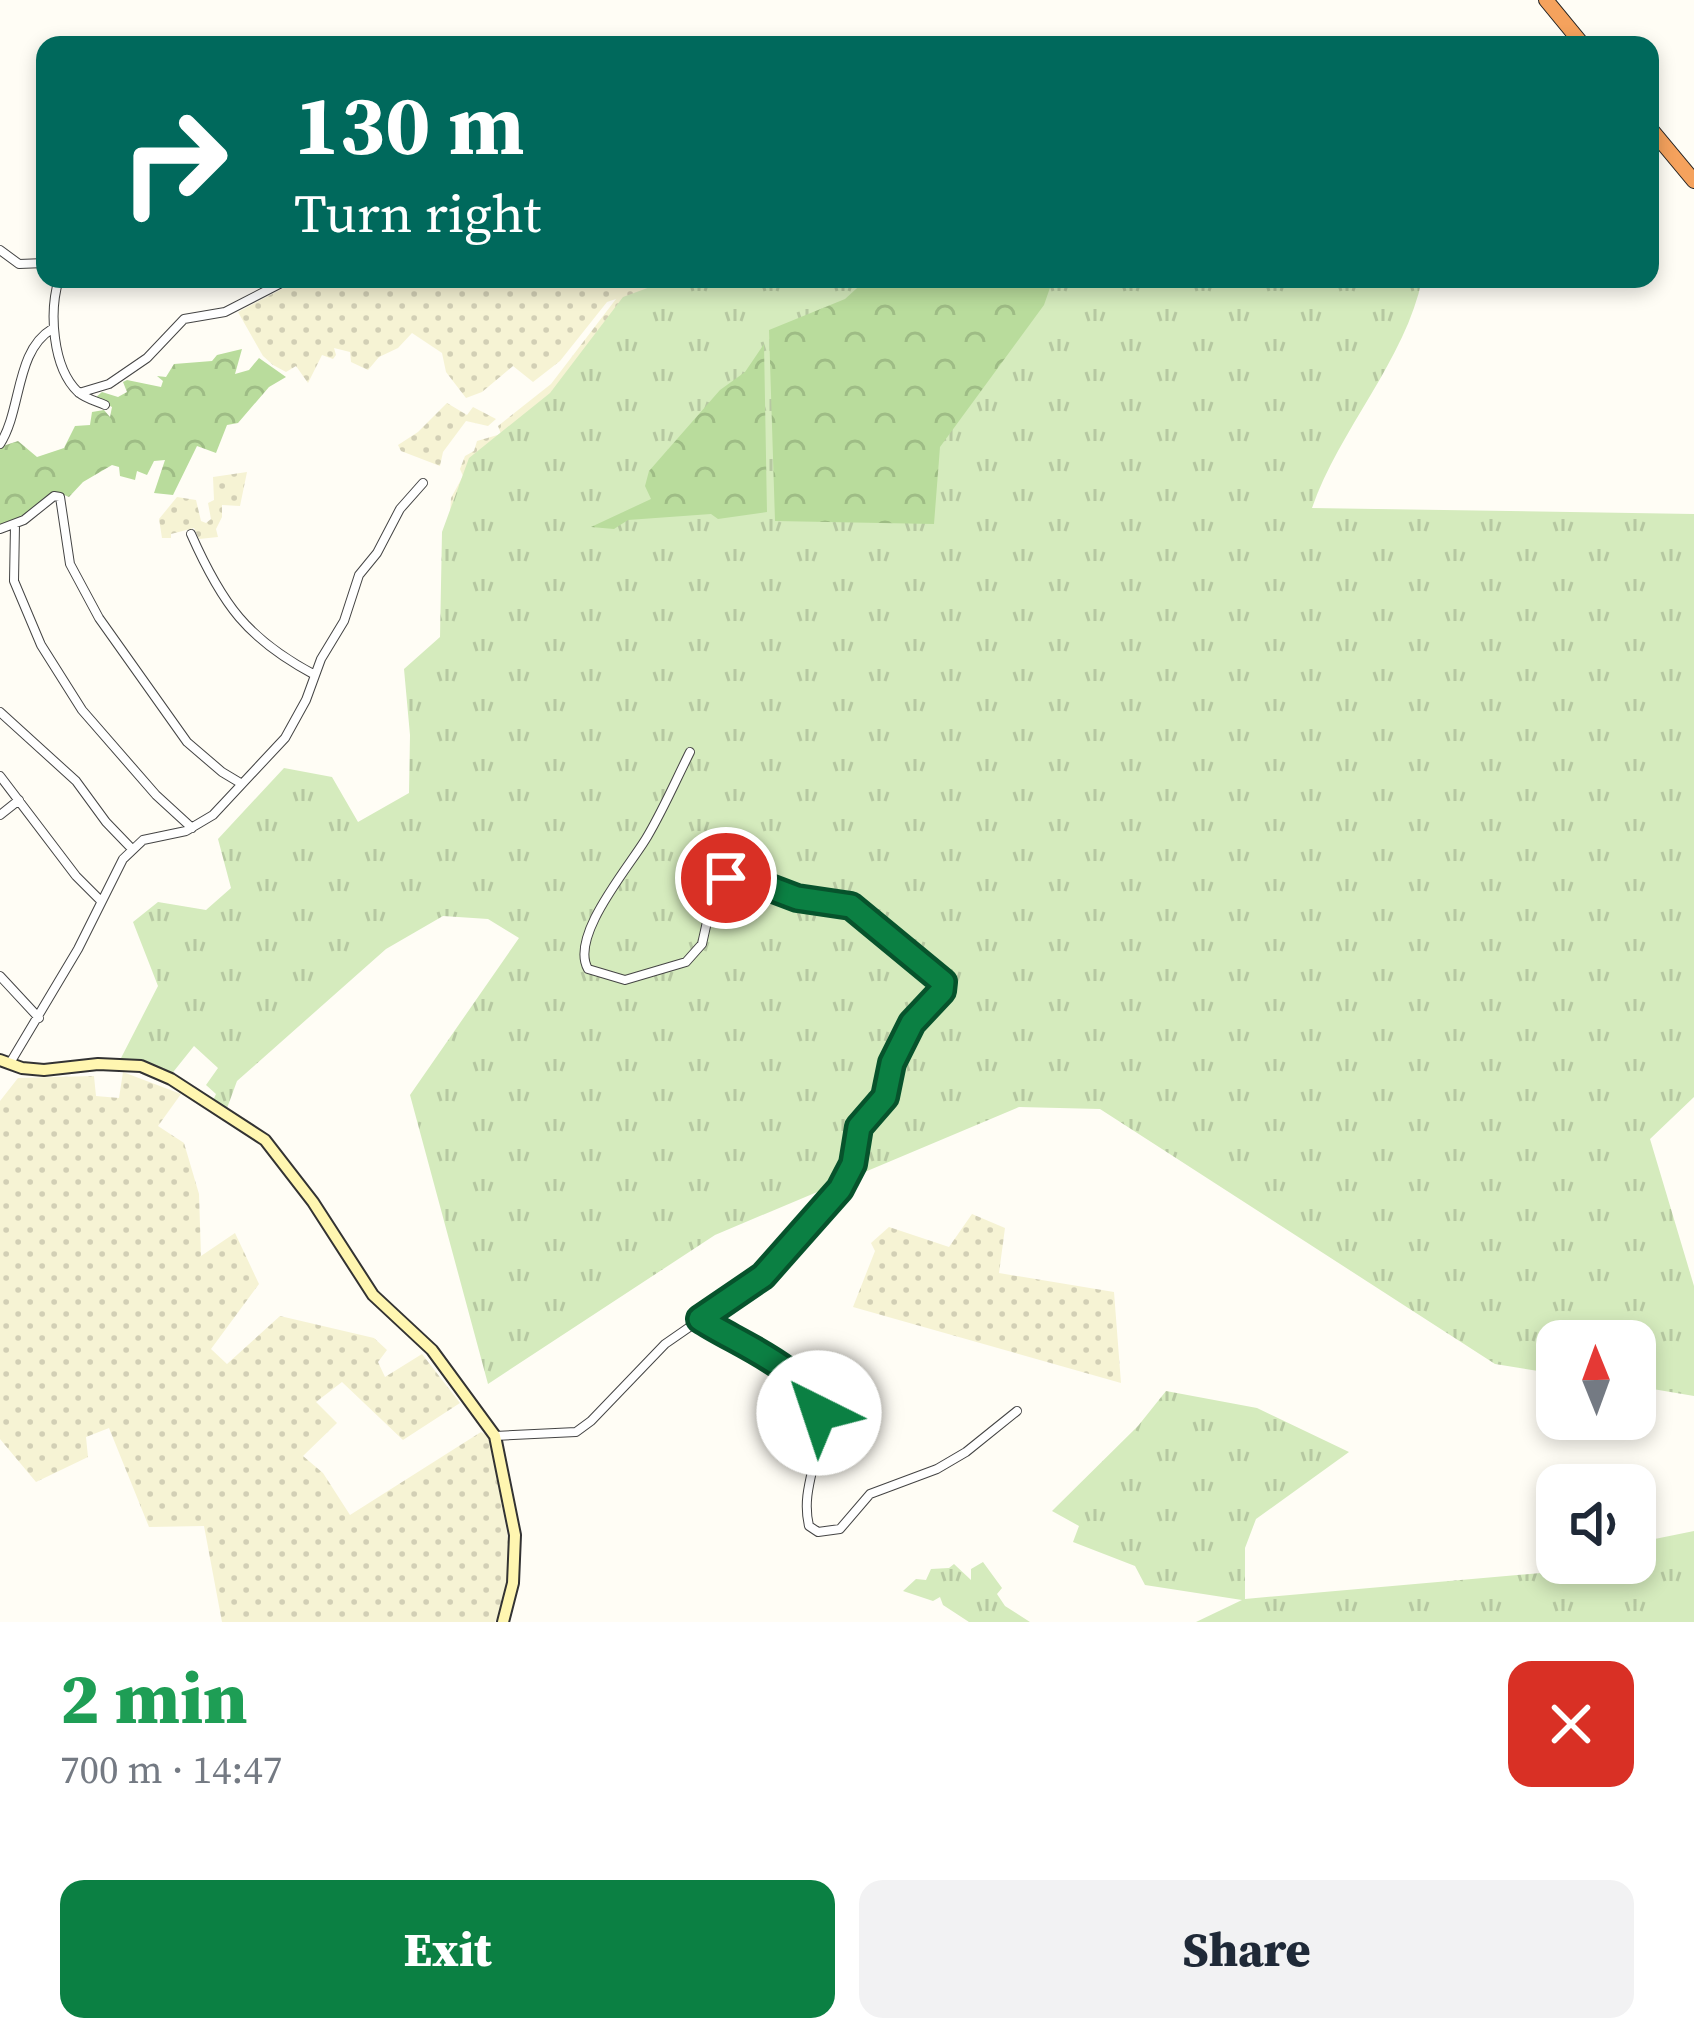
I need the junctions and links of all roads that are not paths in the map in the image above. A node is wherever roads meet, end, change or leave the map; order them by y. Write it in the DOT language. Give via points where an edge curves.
graph roads {
  1 [pos="1546,0"];
  2 [pos="1576,36"];
  3 [pos="1659,139"];
  4 [pos="1694,181"];
  5 [pos="0,250"];
  6 [pos="36,263"];
  7 [pos="56,288"];
  8 [pos="272,288"];
  9 [pos="52,329"];
  10 [pos="79,393"];
  11 [pos="105,405"];
  12 [pos="0,444"];
  13 [pos="424,483"];
  14 [pos="15,525"];
  15 [pos="0,529"];
  16 [pos="190,535"];
  17 [pos="315,675"];
  18 [pos="0,712"];
  19 [pos="690,752"];
  20 [pos="0,776"];
  21 [pos="242,784"];
  22 [pos="19,800"];
  23 [pos="0,815"];
  24 [pos="192,828"];
  25 [pos="132,849"];
  26 [pos="101,902"];
  27 [pos="0,976"];
  28 [pos="39,1018"];
  29 [pos="4,1062"];
  30 [pos="700,1319"];
  31 [pos="1017,1411"];
  32 [pos="495,1436"];
  33 [pos="503,1622"];
  1 -- 2 [label="highway"];
  3 -- 4 [label="highway"];
  5 -- 6 [label="street" via="19,264"];
  7 -- 9 [label="street"];
  8 -- 10 [label="street" via="225,312 184,319 147,358"];
  9 -- 10 [label="street"];
  9 -- 12 [label="street" via="32,348"];
  10 -- 11 [label="street"];
  13 -- 17 [label="street" via="359,575"];
  14 -- 15 [label="street"];
  14 -- 21 [label="street" via="54,496 62,499 70,564 99,618 178,731"];
  14 -- 24 [label="street" via="14,581 41,645 82,710"];
  16 -- 17 [label="street" via="241,623"];
  17 -- 21 [label="street" via="296,720"];
  18 -- 25 [label="street" via="76,781"];
  19 -- 30 [label="street" via="598,909 583,954 588,969 626,980 686,962 730,876 851,906 943,982 912,1023 885,1097 859,1127 840,1189 763,1276"];
  20 -- 22 [label="street"];
  21 -- 24 [label="street"];
  22 -- 23 [label="street"];
  22 -- 26 [label="street"];
  24 -- 25 [label="street"];
  25 -- 26 [label="street"];
  26 -- 28 [label="street"];
  27 -- 28 [label="street"];
  28 -- 29 [label="street"];
  29 -- 32 [label="main road" via="44,1070 141,1066 265,1140 373,1295 432,1350"];
  30 -- 31 [label="street" via="756,1349 814,1396 820,1425 805,1503 818,1532 840,1529 870,1495 937,1469"];
  30 -- 32 [label="street" via="576,1432"];
  32 -- 33 [label="main road" via="515,1535"];
}
